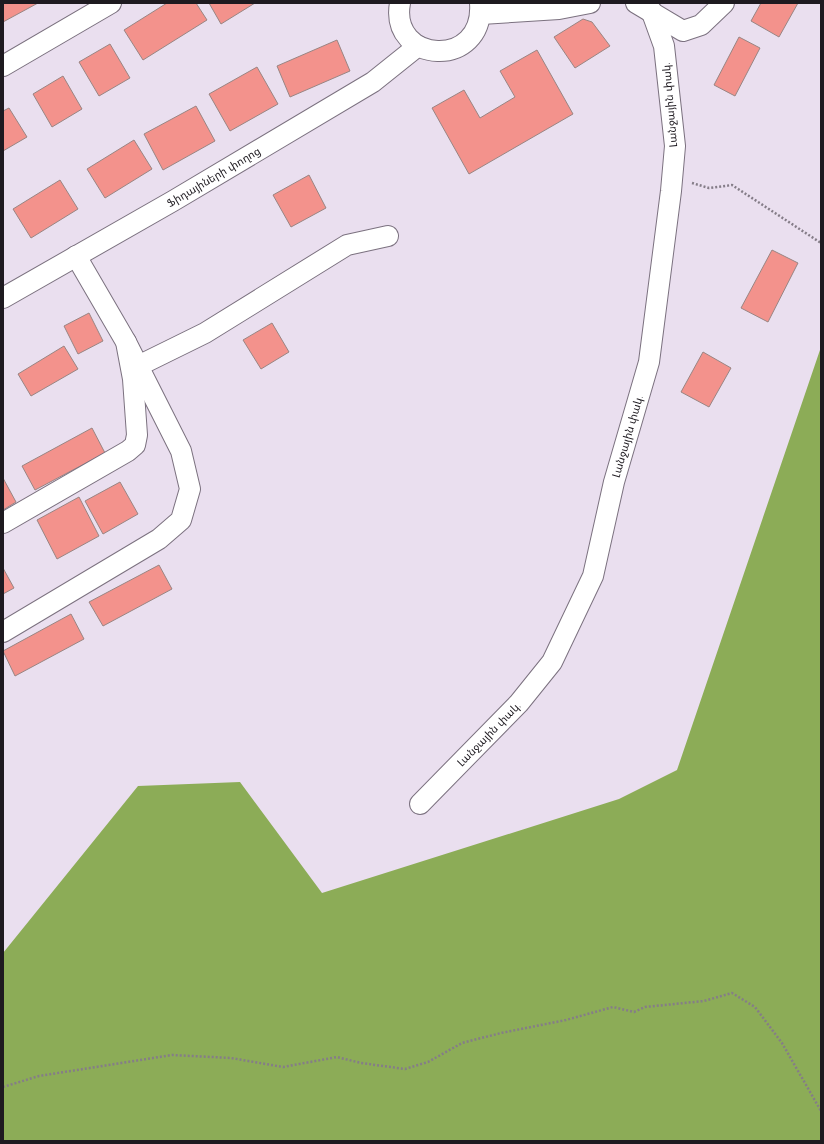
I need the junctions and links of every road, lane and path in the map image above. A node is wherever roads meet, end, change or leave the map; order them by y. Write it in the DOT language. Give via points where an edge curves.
graph roads {
  1 [pos="111,3"];
  2 [pos="400,3"];
  3 [pos="590,3"];
  4 [pos="724,3"];
  5 [pos="644,7"];
  6 [pos="480,9"];
  7 [pos="418,46"];
  8 [pos="3,66"];
  9 [pos="672,178"];
  10 [pos="388,236"];
  11 [pos="821,243"];
  12 [pos="76,256"];
  13 [pos="3,298"];
  14 [pos="126,342"];
  15 [pos="138,366"];
  16 [pos="3,523"];
  17 [pos="3,632"];
  18 [pos="420,804"];
  19 [pos="3,1087"];
  20 [pos="821,1111"];
  1 -- 8 [label="street"];
  2 -- 7 [label="street" via="402,26 409,39"];
  3 -- 6 [label="street" via="559,9"];
  4 -- 5 [label="street" via="701,25 684,31"];
  5 -- 9 [label="street, Լանջային փակ." via="664,46 675,146"];
  6 -- 7 [label="street" via="477,28 465,43 454,50 430,51"];
  7 -- 12 [label="street, Ֆիդայիների փողոց" via="373,82"];
  9 -- 11 [label="path" via="709,188 732,185"];
  9 -- 18 [label="street, Լանջային փակ." via="649,362 614,482 593,576 552,662 519,703"];
  10 -- 15 [label="street" via="347,245 205,333"];
  12 -- 13 [label="street, Ֆիդայիների փողոց"];
  12 -- 14 [label="street"];
  14 -- 15 [label="street"];
  14 -- 16 [label="street" via="133,379 137,435 135,445 128,452"];
  15 -- 17 [label="street" via="181,451 190,489 181,520 159,539"];
  19 -- 20 [label="path" via="39,1076 172,1055 231,1058 283,1067 336,1057 405,1069 428,1062 462,1043 501,1033 613,1008 634,1012 645,1008 704,1001 732,993 755,1007 782,1043"];
}
